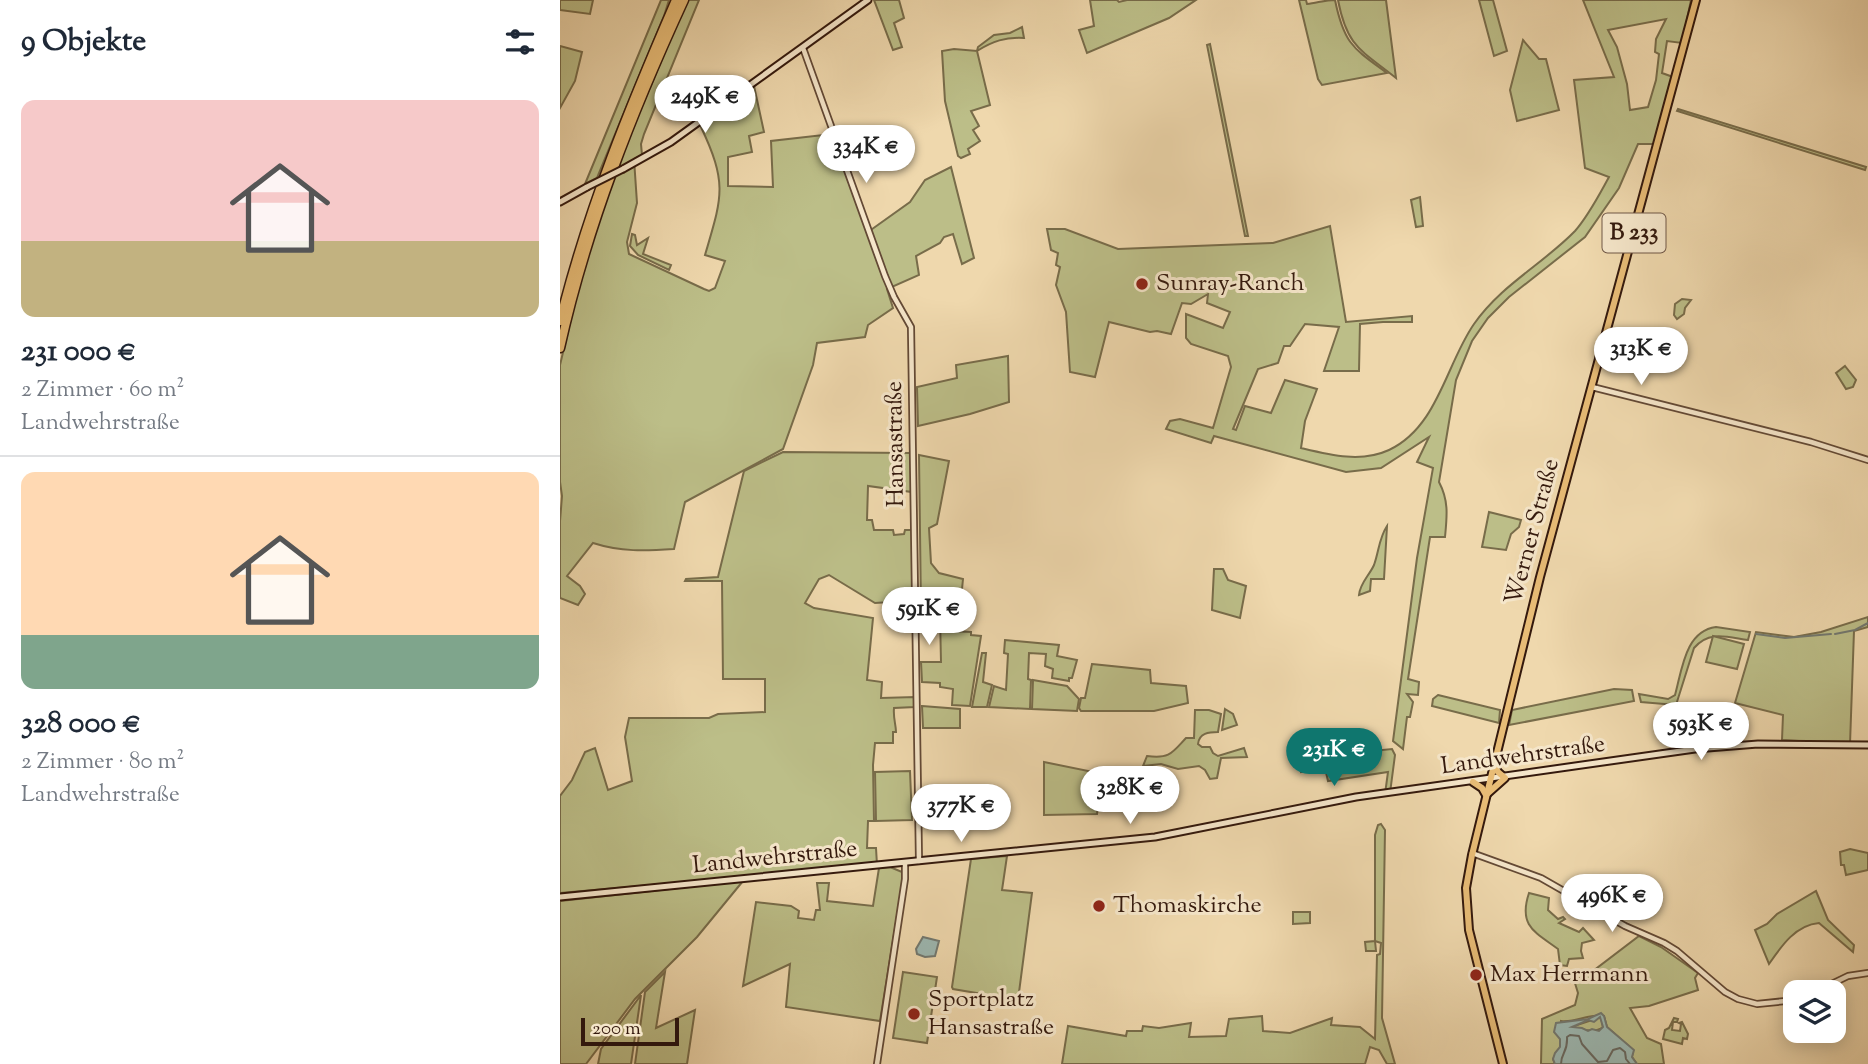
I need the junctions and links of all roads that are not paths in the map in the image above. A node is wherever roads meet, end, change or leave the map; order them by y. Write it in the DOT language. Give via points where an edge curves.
graph roads {
  1 [pos="676,0"];
  2 [pos="684,0"];
  3 [pos="868,0"];
  4 [pos="1696,0"];
  5 [pos="803,48"];
  6 [pos="560,202"];
  7 [pos="560,321"];
  8 [pos="560,348"];
  9 [pos="1592,387"];
  10 [pos="1868,460"];
  11 [pos="1868,746"];
  12 [pos="1494,764"];
  13 [pos="1505,778"];
  14 [pos="1490,780"];
  15 [pos="1473,782"];
  16 [pos="1486,795"];
  17 [pos="1472,853"];
  18 [pos="919,861"];
  19 [pos="905,863"];
  20 [pos="560,897"];
  21 [pos="1868,973"];
  22 [pos="1839,980"];
  23 [pos="1783,1001"];
  24 [pos="877,1064"];
  25 [pos="1503,1064"];
  1 -- 7 [label="highway" via="606,167"];
  2 -- 8 [label="highway" via="607,183"];
  3 -- 5 [label="main road"];
  4 -- 9 [label="main road, Werner Straße / B 233"];
  5 -- 6 [label="main road, bridge" via="671,142"];
  5 -- 18 [label="street, Hansastraße" via="885,276 911,331"];
  9 -- 10 [label="street"];
  9 -- 12 [label="main road, Werner Straße / B 233"];
  11 -- 13 [label="main road, Landwehrstraße" via="1721,746"];
  12 -- 13 [label="main road"];
  12 -- 14 [label="main road, Werner Straße / B 233"];
  13 -- 14 [label="main road, Landwehrstraße"];
  13 -- 16 [label="main road"];
  14 -- 15 [label="main road, Landwehrstraße"];
  14 -- 16 [label="main road, Werner Straße / B 233"];
  15 -- 16 [label="main road"];
  15 -- 18 [label="main road, Landwehrstraße" via="1356,797 1167,835"];
  16 -- 17 [label="main road, Werner Straße / B 233"];
  17 -- 23 [label="street" via="1552,883 1664,943 1738,999 1758,1004"];
  17 -- 25 [label="main road, Werner Straße / B 233" via="1466,888 1469,930"];
  18 -- 19 [label="main road, Landwehrstraße"];
  19 -- 20 [label="main road, Landwehrstraße"];
  19 -- 24 [label="street"];
  21 -- 22 [label="street"];
}
